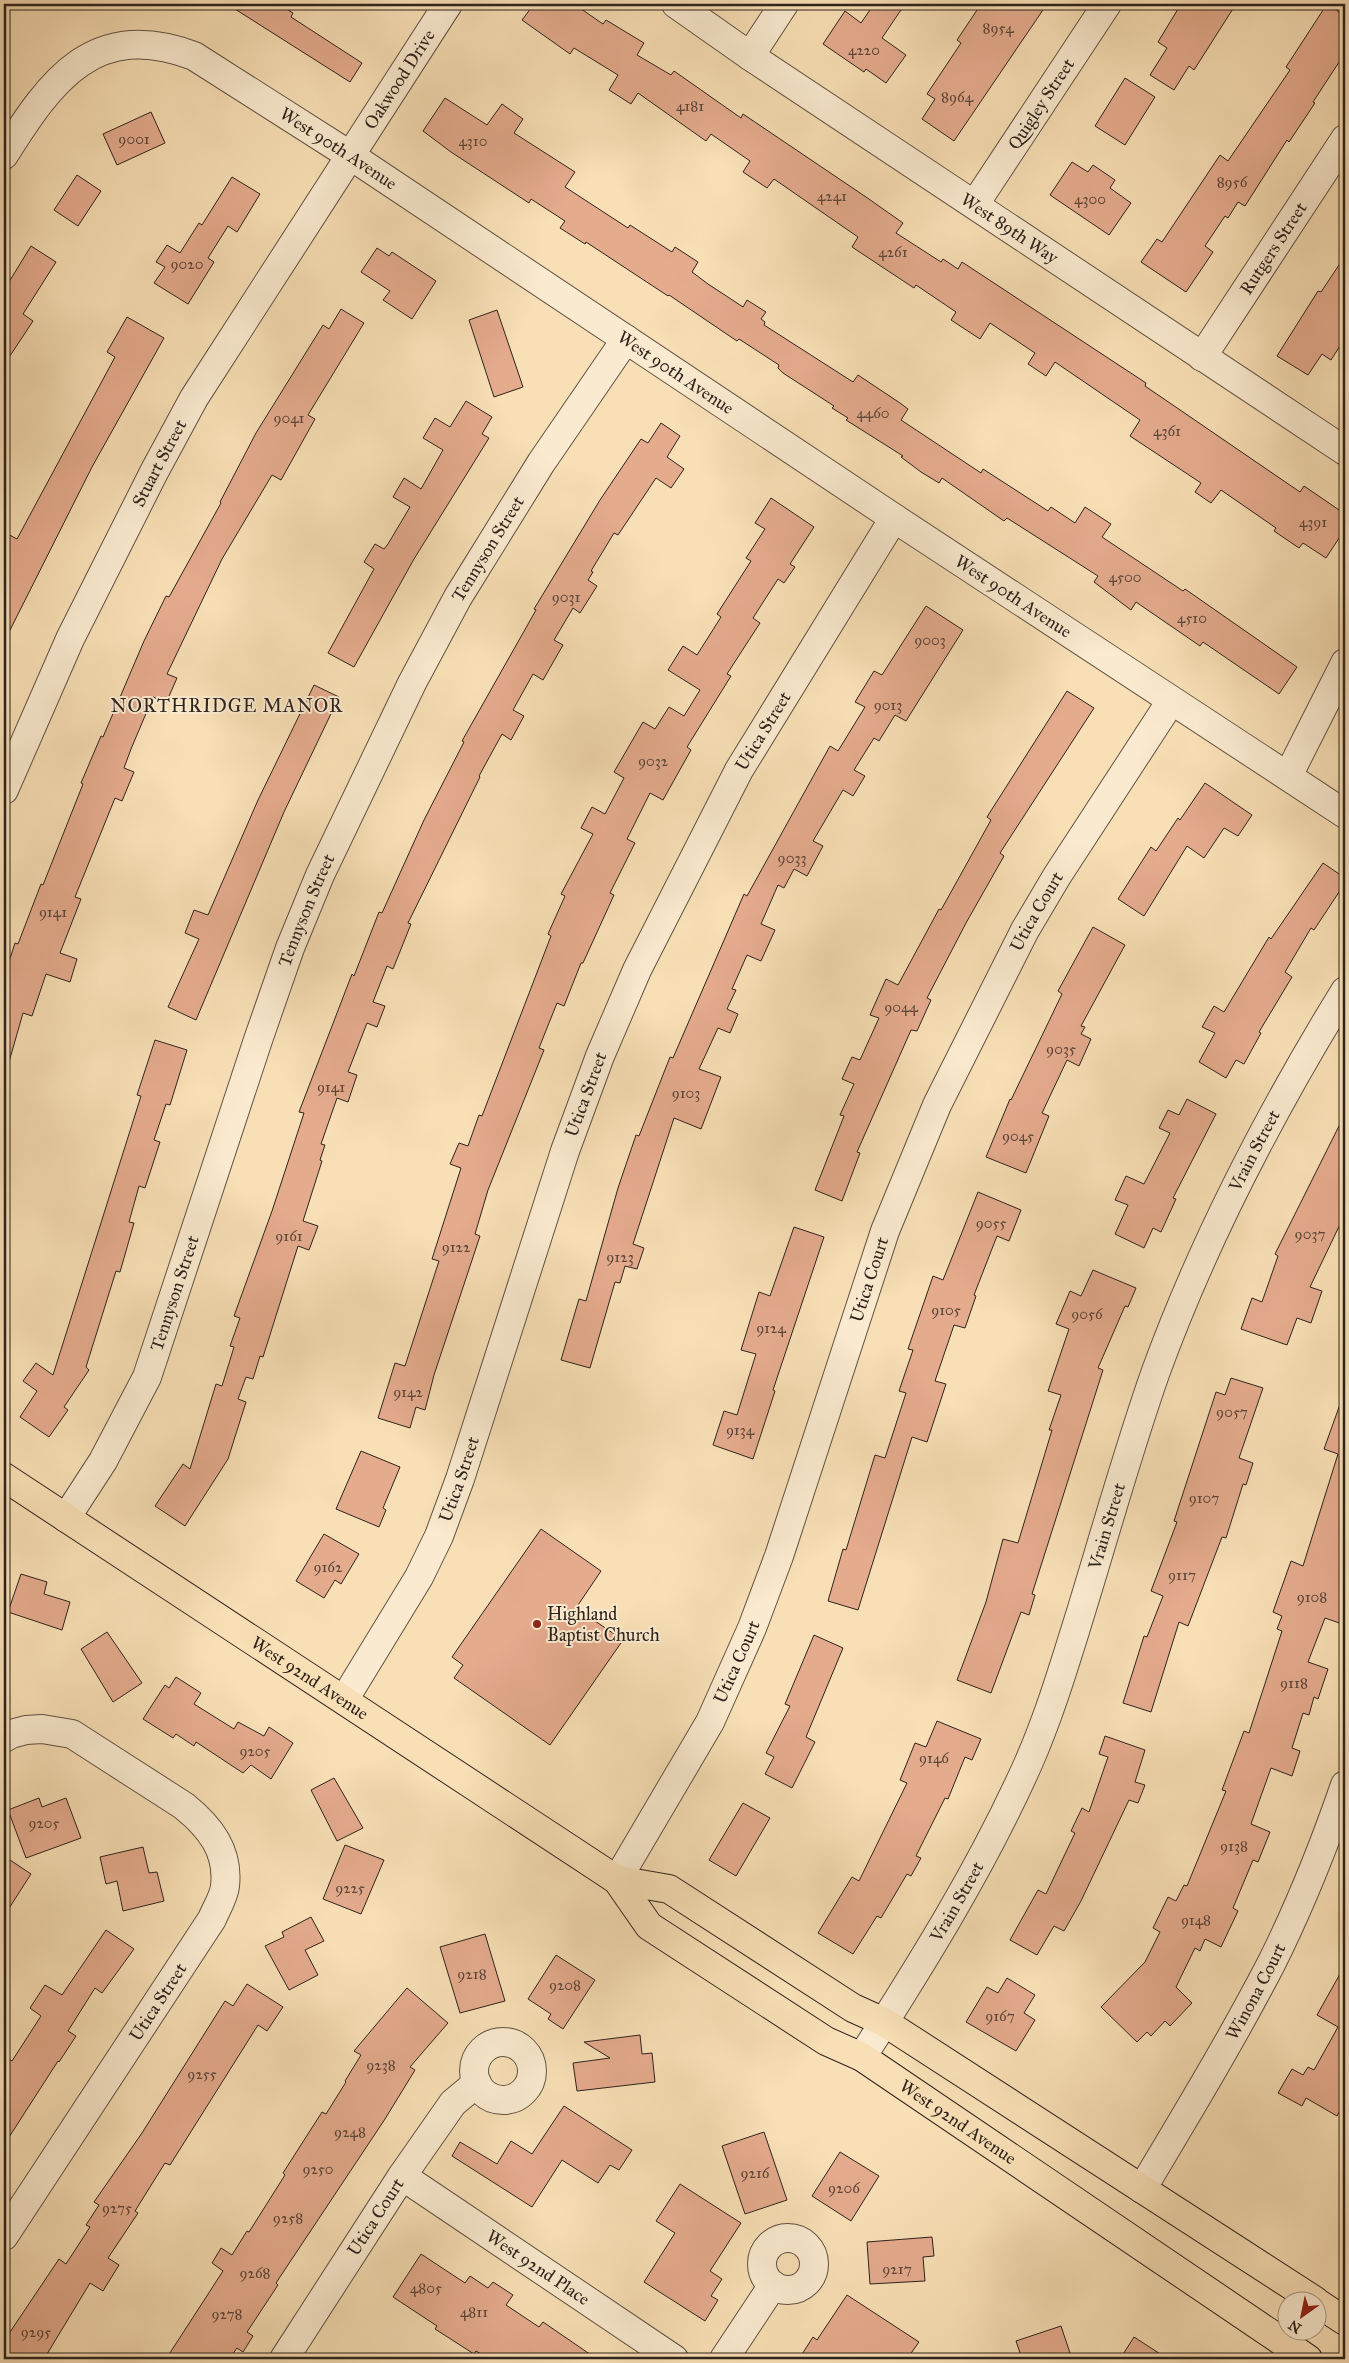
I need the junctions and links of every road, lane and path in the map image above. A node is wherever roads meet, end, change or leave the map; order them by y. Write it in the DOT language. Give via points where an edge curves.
graph roads {
  1 [pos="448,4"];
  2 [pos="676,4"];
  3 [pos="784,4"];
  4 [pos="1107,4"];
  5 [pos="750,56"];
  6 [pos="1345,139"];
  7 [pos="8,148"];
  8 [pos="351,156"];
  9 [pos="975,204"];
  10 [pos="626,339"];
  11 [pos="1202,356"];
  12 [pos="1345,451"];
  13 [pos="894,518"];
  14 [pos="1345,663"];
  15 [pos="1171,701"];
  16 [pos="1288,776"];
  17 [pos="4,790"];
  18 [pos="1345,814"];
  19 [pos="1345,991"];
  20 [pos="4,1477"];
  21 [pos="66,1518"];
  22 [pos="344,1700"];
  23 [pos="4,1738"];
  24 [pos="1345,1785"];
  25 [pos="617,1880"];
  26 [pos="884,2022"];
  27 [pos="862,2057"];
  28 [pos="477,2083"];
  29 [pos="402,2176"];
  30 [pos="1142,2189"];
  31 [pos="4,2236"];
  32 [pos="773,2285"];
  33 [pos="1298,2290"];
  34 [pos="1326,2308"];
  35 [pos="1345,2321"];
  36 [pos="284,2359"];
  37 [pos="674,2359"];
  38 [pos="724,2359"];
  39 [pos="1308,2359"];
  1 -- 8 [label="street, Oakwood Drive"];
  2 -- 5 [label="street, West 89th Way"];
  3 -- 5 [label="street"];
  4 -- 9 [label="street, Quigley Street"];
  5 -- 9 [label="street, West 89th Way"];
  6 -- 11 [label="street, Rutgers Street"];
  7 -- 8 [label="street, West 90th Avenue" via="34,108 60,78 81,62 121,46 148,44 171,47 194,56"];
  8 -- 10 [label="street, West 90th Avenue"];
  8 -- 17 [label="street, Stuart Street" via="194,398 70,639"];
  9 -- 11 [label="street, West 89th Way"];
  10 -- 13 [label="street, West 90th Avenue"];
  10 -- 21 [label="street, Tennyson Street" via="542,463 458,598 412,683 320,876 290,948 258,1040 147,1376 103,1461"];
  11 -- 12 [label="street, West 89th Way"];
  13 -- 15 [label="street, West 90th Avenue"];
  13 -- 22 [label="street, Utica Street" via="739,770 637,970 600,1056 565,1152 463,1470 438,1536 419,1577"];
  14 -- 16 [label="street"];
  15 -- 16 [label="street, West 90th Avenue"];
  15 -- 25 [label="street, Utica Court" via="1025,930 937,1105 885,1231 779,1556 745,1645 710,1722"];
  16 -- 18 [label="street, West 90th Avenue"];
  19 -- 26 [label="street, Vrain Street" via="1244,1166 1183,1302 1156,1373 1057,1690 1029,1763 994,1835 922,1963"];
  20 -- 21 [label="main road, West 92nd Avenue"];
  21 -- 22 [label="main road, West 92nd Avenue"];
  22 -- 25 [label="main road, West 92nd Avenue"];
  23 -- 31 [label="street, Utica Street" via="26,1730 42,1729 72,1734 184,1806 217,1839 223,1856 225,1888 212,1919"];
  24 -- 30 [label="street, Winona Court" via="1271,1964"];
  25 -- 26 [label="main road, West 92nd Avenue" via="669,1889 853,2008"];
  25 -- 27 [label="main road, West 92nd Avenue" via="649,1926 826,2041"];
  26 -- 27 [label="street, Vrain Street"];
  26 -- 30 [label="main road, West 92nd Avenue"];
  27 -- 39 [label="main road, West 92nd Avenue"];
  28 -- 29 [label="street, Utica Court" via="453,2103"];
  29 -- 36 [label="street, Utica Court"];
  29 -- 37 [label="street, West 92nd Place"];
  30 -- 33 [label="main road, West 92nd Avenue"];
  32 -- 38 [label="street"];
  34 -- 35 [label="main road, West 92nd Avenue"];
}
